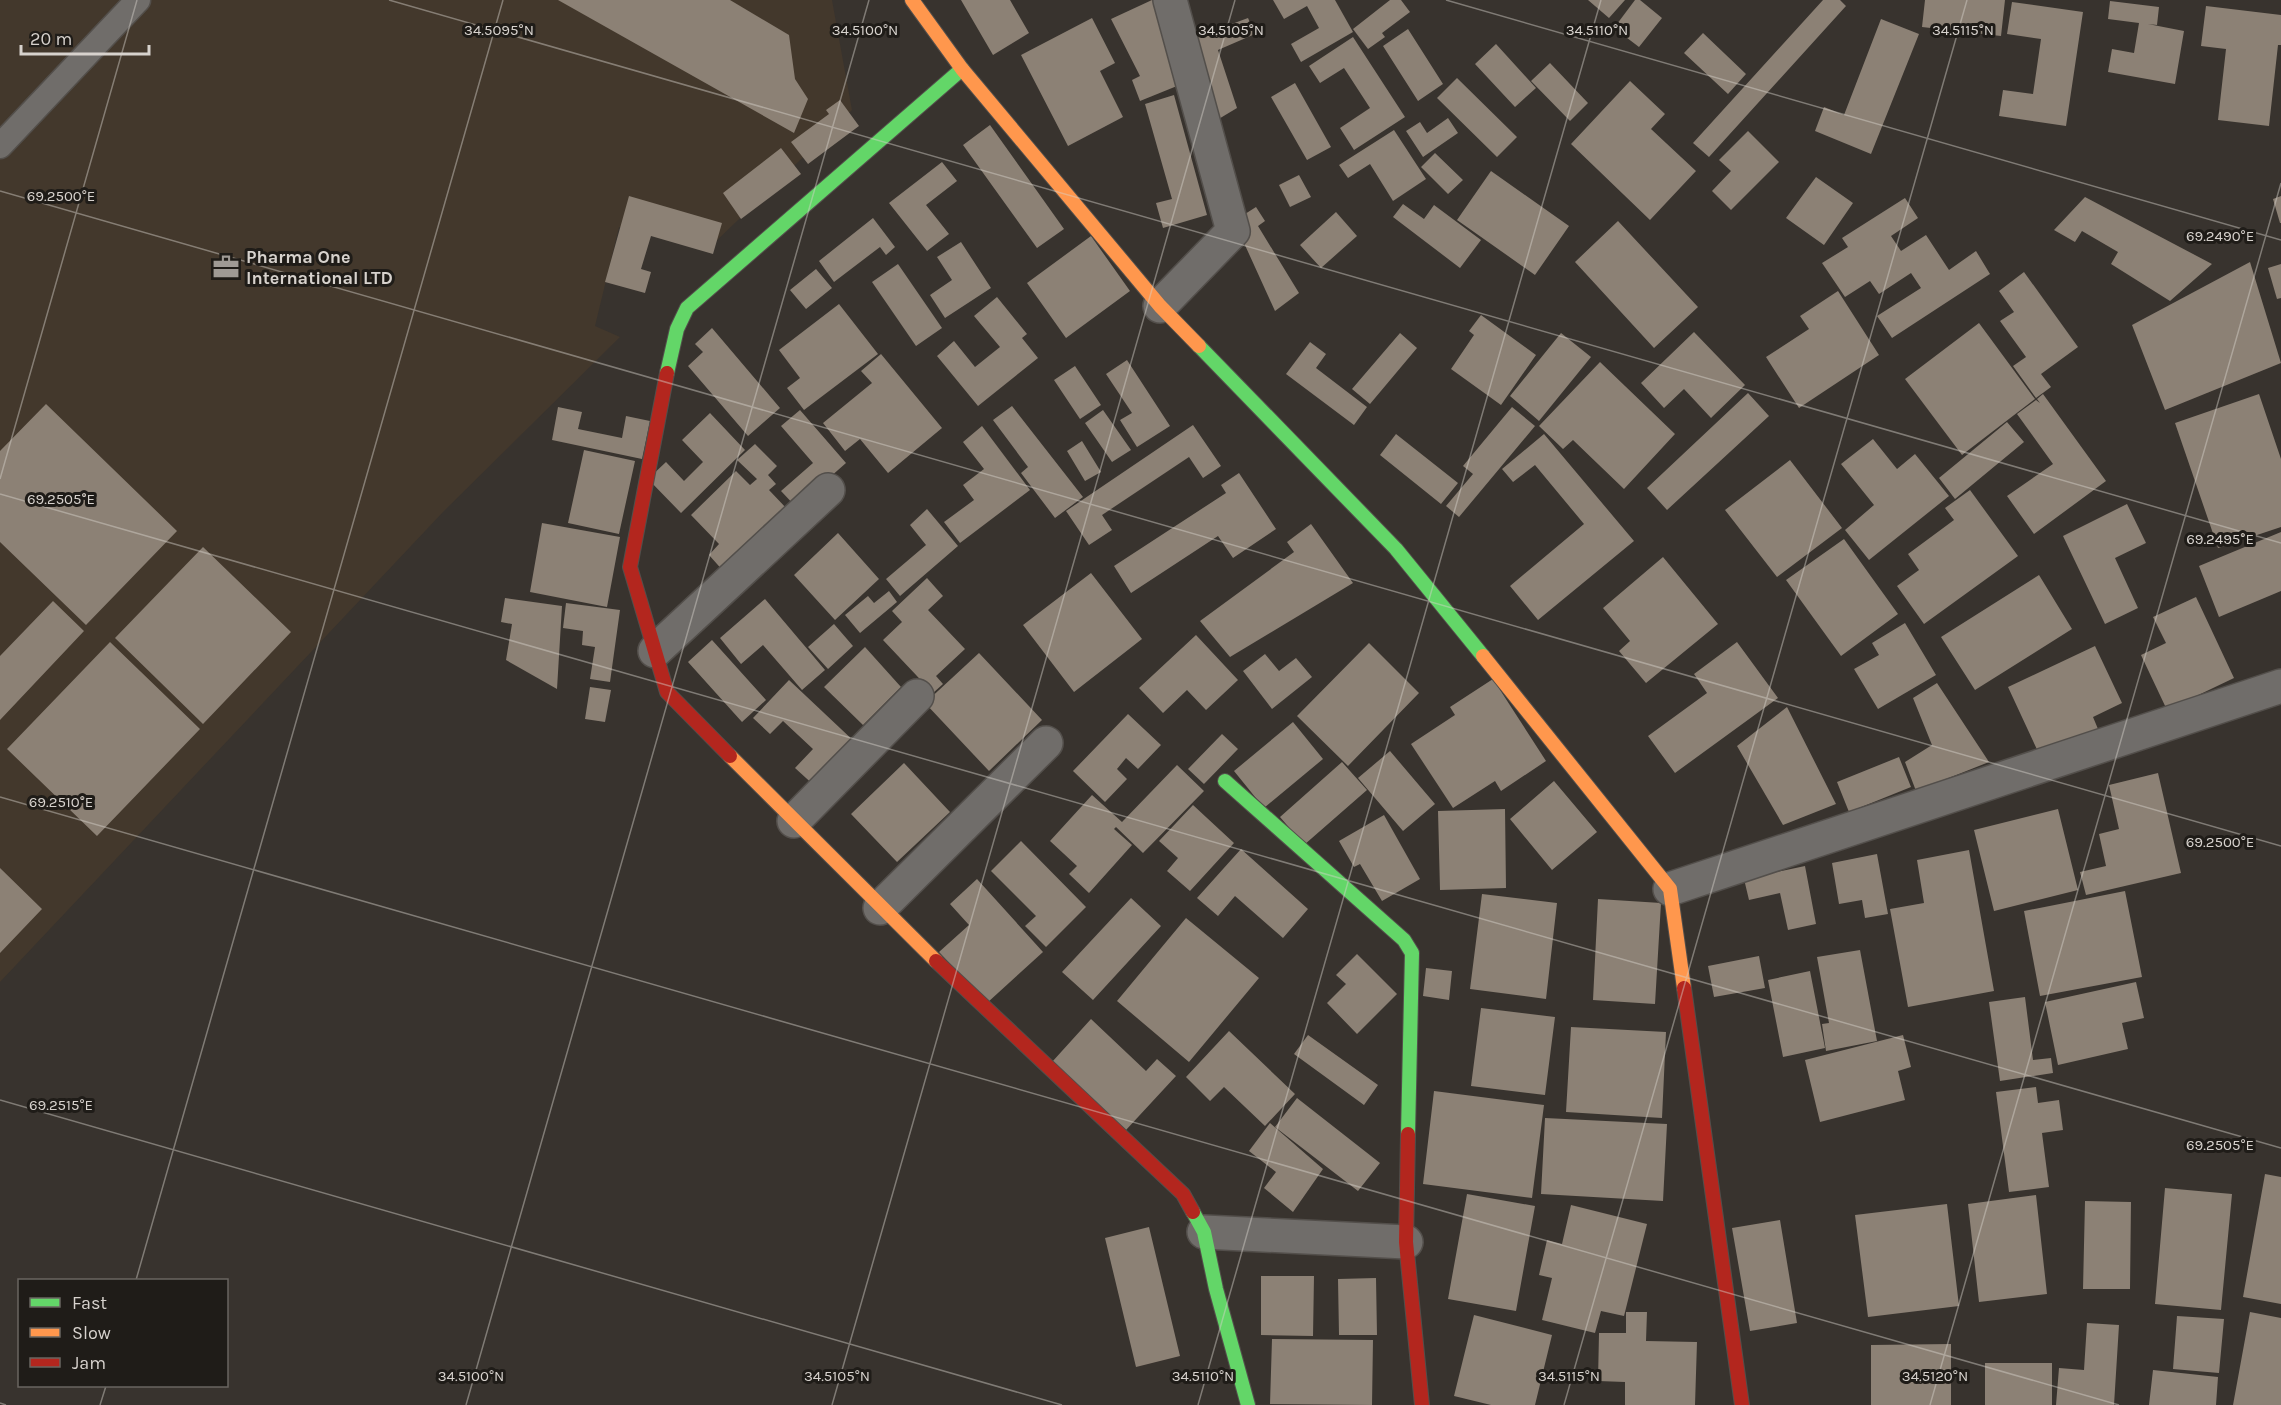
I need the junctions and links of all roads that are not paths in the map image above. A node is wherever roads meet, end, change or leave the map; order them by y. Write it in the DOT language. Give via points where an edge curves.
graph roads {
  1 [pos="138,0"];
  2 [pos="912,0"];
  3 [pos="1170,0"];
  4 [pos="962,69"];
  5 [pos="0,146"];
  6 [pos="1160,306"];
  7 [pos="828,490"];
  8 [pos="655,651"];
  9 [pos="2281,686"];
  10 [pos="917,696"];
  11 [pos="1046,743"];
  12 [pos="1225,781"];
  13 [pos="794,822"];
  14 [pos="1670,889"];
  15 [pos="880,908"];
  16 [pos="1204,1232"];
  17 [pos="1406,1242"];
  18 [pos="1248,1405"];
  19 [pos="1422,1405"];
  20 [pos="1742,1405"];
  1 -- 5 [label="lane"];
  2 -- 4 [label="street"];
  3 -- 6 [label="street" via="1233,231"];
  4 -- 6 [label="street"];
  4 -- 8 [label="street" via="687,308 665,380 630,567"];
  6 -- 14 [label="street" via="1396,549"];
  7 -- 8 [label="street"];
  8 -- 13 [label="street" via="667,692"];
  9 -- 14 [label="street"];
  10 -- 13 [label="street"];
  11 -- 15 [label="street"];
  12 -- 17 [label="street" via="1404,940 1412,953"];
  13 -- 15 [label="street"];
  14 -- 20 [label="street"];
  15 -- 16 [label="street" via="1184,1194"];
  16 -- 17 [label="street"];
  16 -- 18 [label="street"];
  17 -- 19 [label="street"];
}
